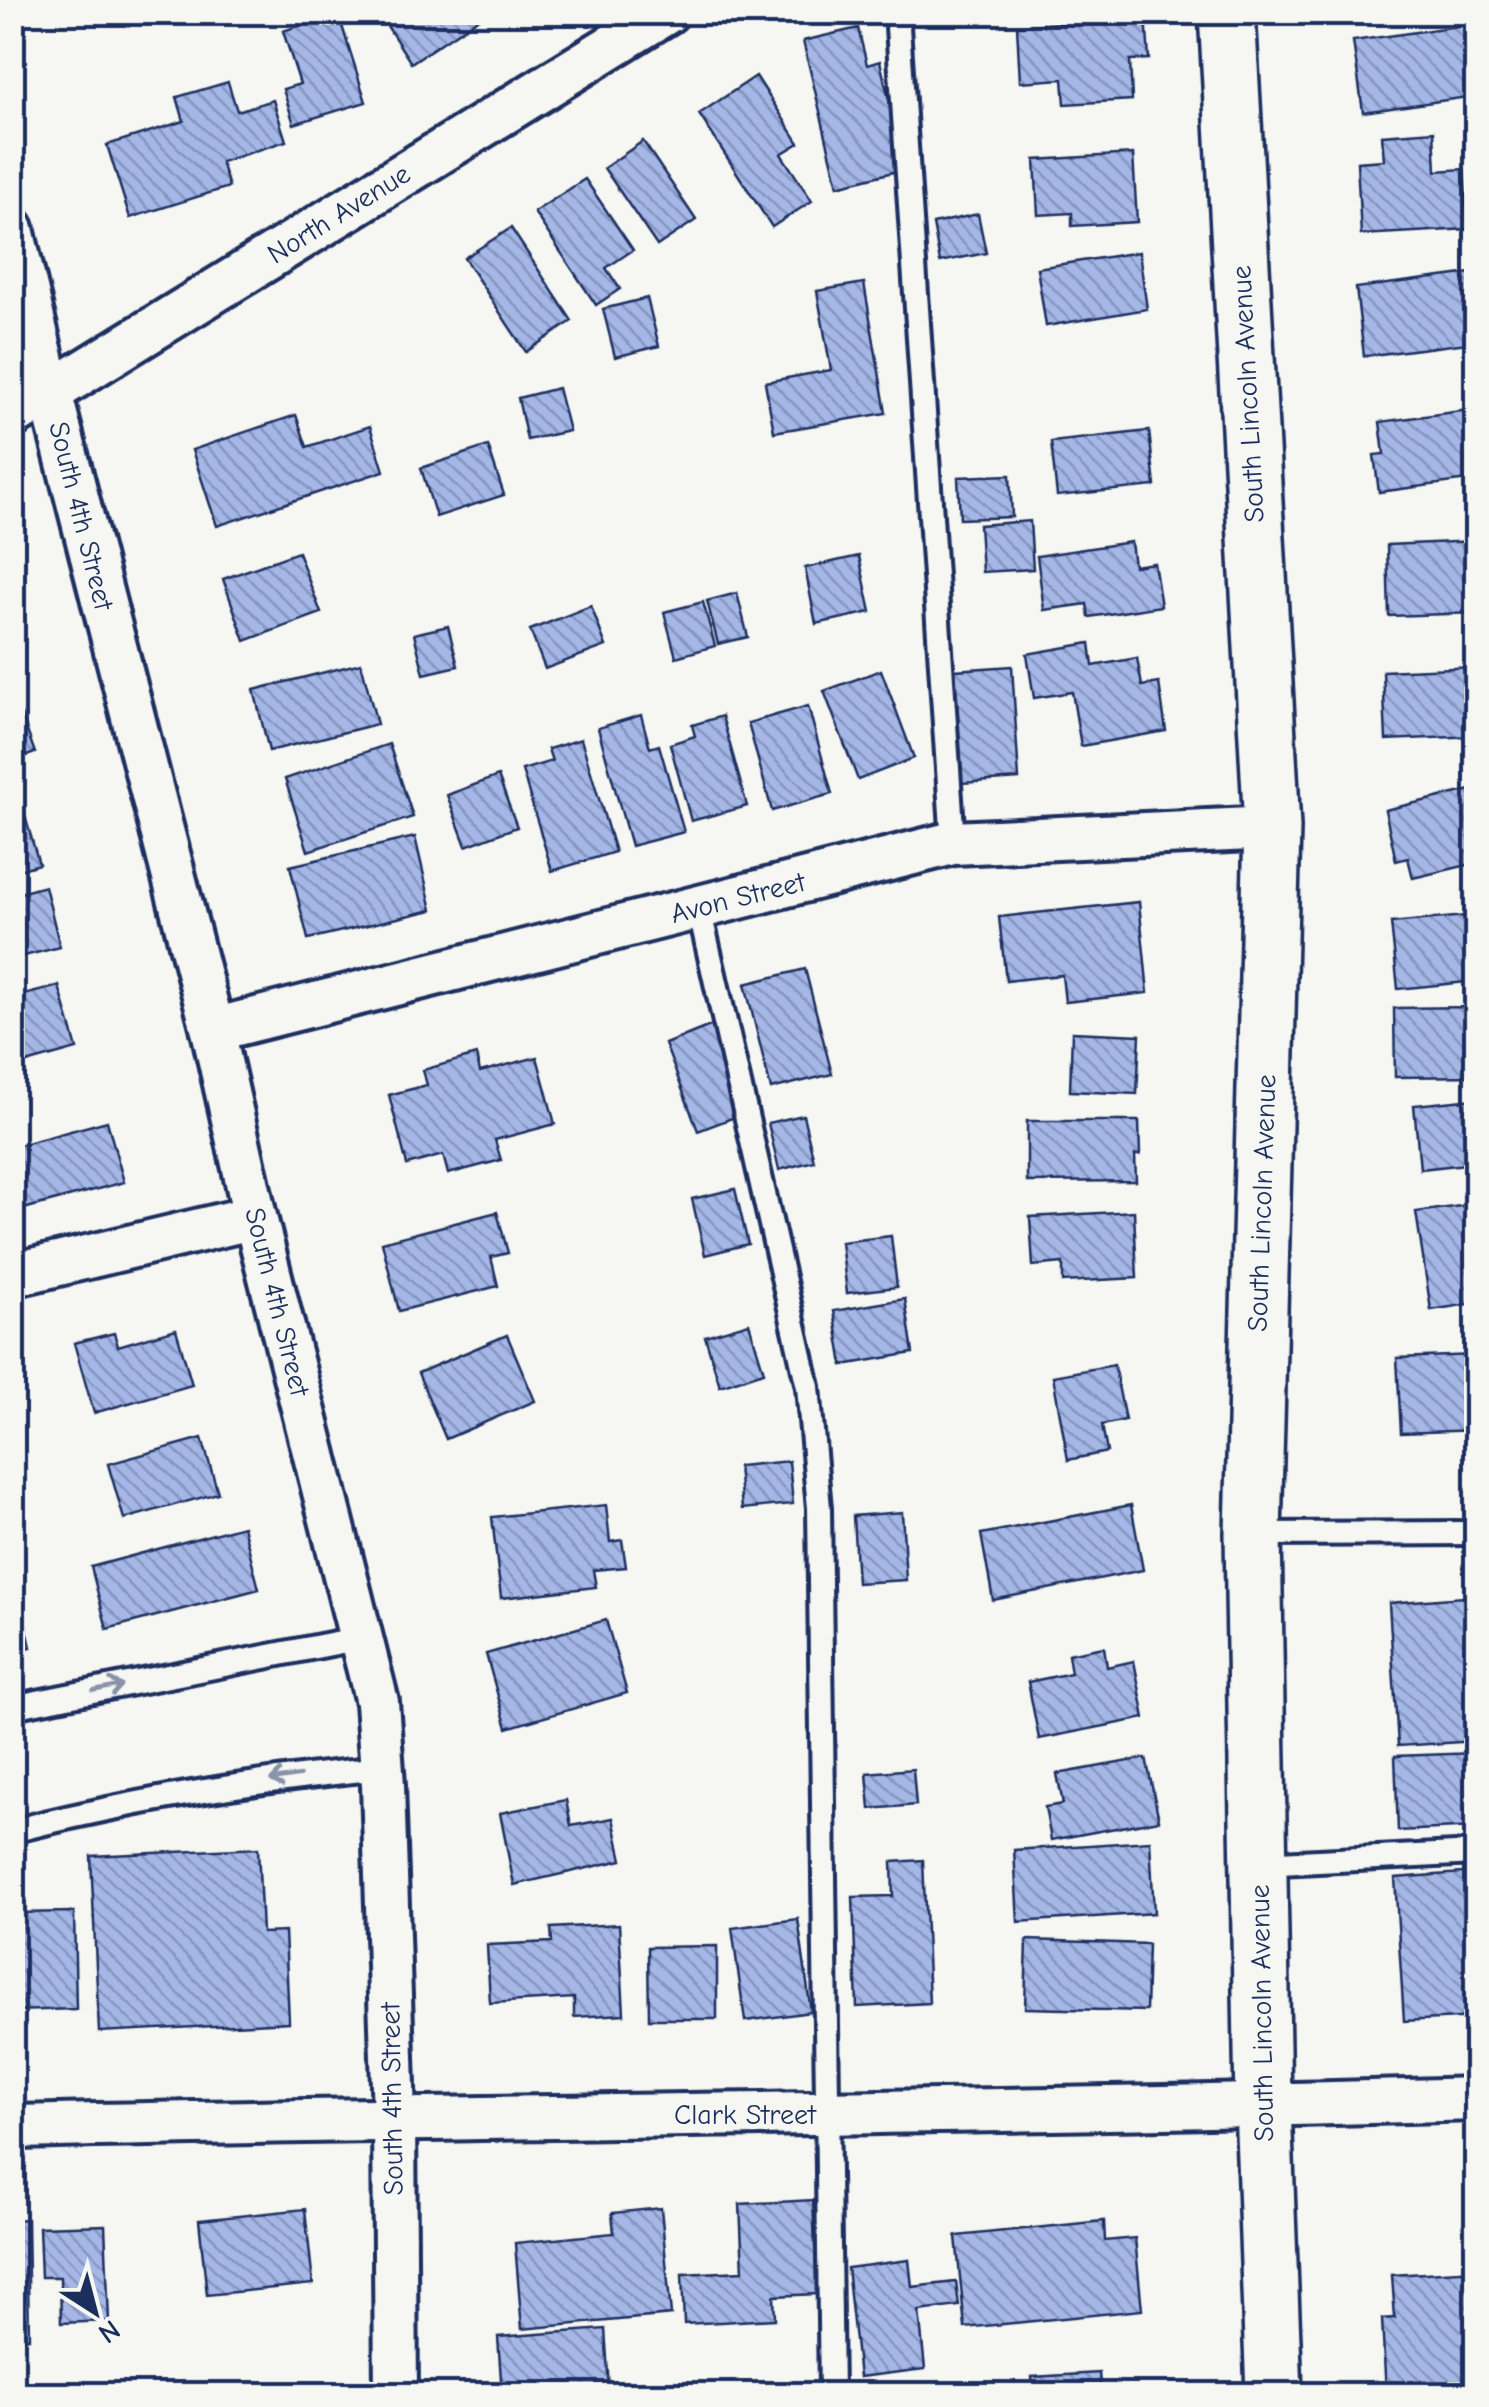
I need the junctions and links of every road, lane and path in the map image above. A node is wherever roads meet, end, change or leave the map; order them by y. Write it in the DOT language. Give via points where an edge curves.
graph roads {
  1 [pos="667,12"];
  2 [pos="897,12"];
  3 [pos="1227,12"];
  4 [pos="12,229"];
  5 [pos="50,392"];
  6 [pos="12,416"];
  7 [pos="1272,828"];
  8 [pos="953,844"];
  9 [pos="700,908"];
  10 [pos="212,1030"];
  11 [pos="255,1217"];
  12 [pos="12,1275"];
  13 [pos="1476,1533"];
  14 [pos="1253,1534"];
  15 [pos="361,1638"];
  16 [pos="12,1708"];
  17 [pos="382,1768"];
  18 [pos="12,1832"];
  19 [pos="1476,1853"];
  20 [pos="1259,1864"];
  21 [pos="1476,2099"];
  22 [pos="1263,2106"];
  23 [pos="828,2114"];
  24 [pos="394,2117"];
  25 [pos="12,2127"];
  26 [pos="396,2394"];
  27 [pos="831,2394"];
  28 [pos="1274,2394"];
  1 -- 5 [label="street, North Avenue"];
  2 -- 8 [label="lane"];
  3 -- 7 [label="street, South Lincoln Avenue"];
  4 -- 5 [label="street, South 4th Street"];
  5 -- 6 [label="street, North Avenue"];
  5 -- 10 [label="street, South 4th Street"];
  7 -- 8 [label="street, Avon Street"];
  7 -- 14 [label="street, South Lincoln Avenue"];
  8 -- 9 [label="street, Avon Street"];
  9 -- 10 [label="street, Avon Street"];
  9 -- 23 [label="lane" via="808,1387 819,1508"];
  10 -- 11 [label="street, South 4th Street"];
  11 -- 12 [label="street"];
  11 -- 15 [label="street, South 4th Street"];
  13 -- 14 [label="lane"];
  14 -- 20 [label="street, South Lincoln Avenue"];
  16 -- 15 [label="lane, one-way"];
  15 -- 17 [label="street, South 4th Street"];
  17 -- 18 [label="lane, one-way" via="112,1806"];
  17 -- 24 [label="street, South 4th Street"];
  19 -- 20 [label="lane"];
  20 -- 22 [label="street, South Lincoln Avenue"];
  21 -- 22 [label="street, Clark Street"];
  22 -- 23 [label="street, Clark Street"];
  22 -- 28 [label="street, South Lincoln Avenue"];
  23 -- 24 [label="street, Clark Street"];
  23 -- 27 [label="lane"];
  24 -- 25 [label="street, Clark Street"];
  24 -- 26 [label="street, South 4th Street"];
}
